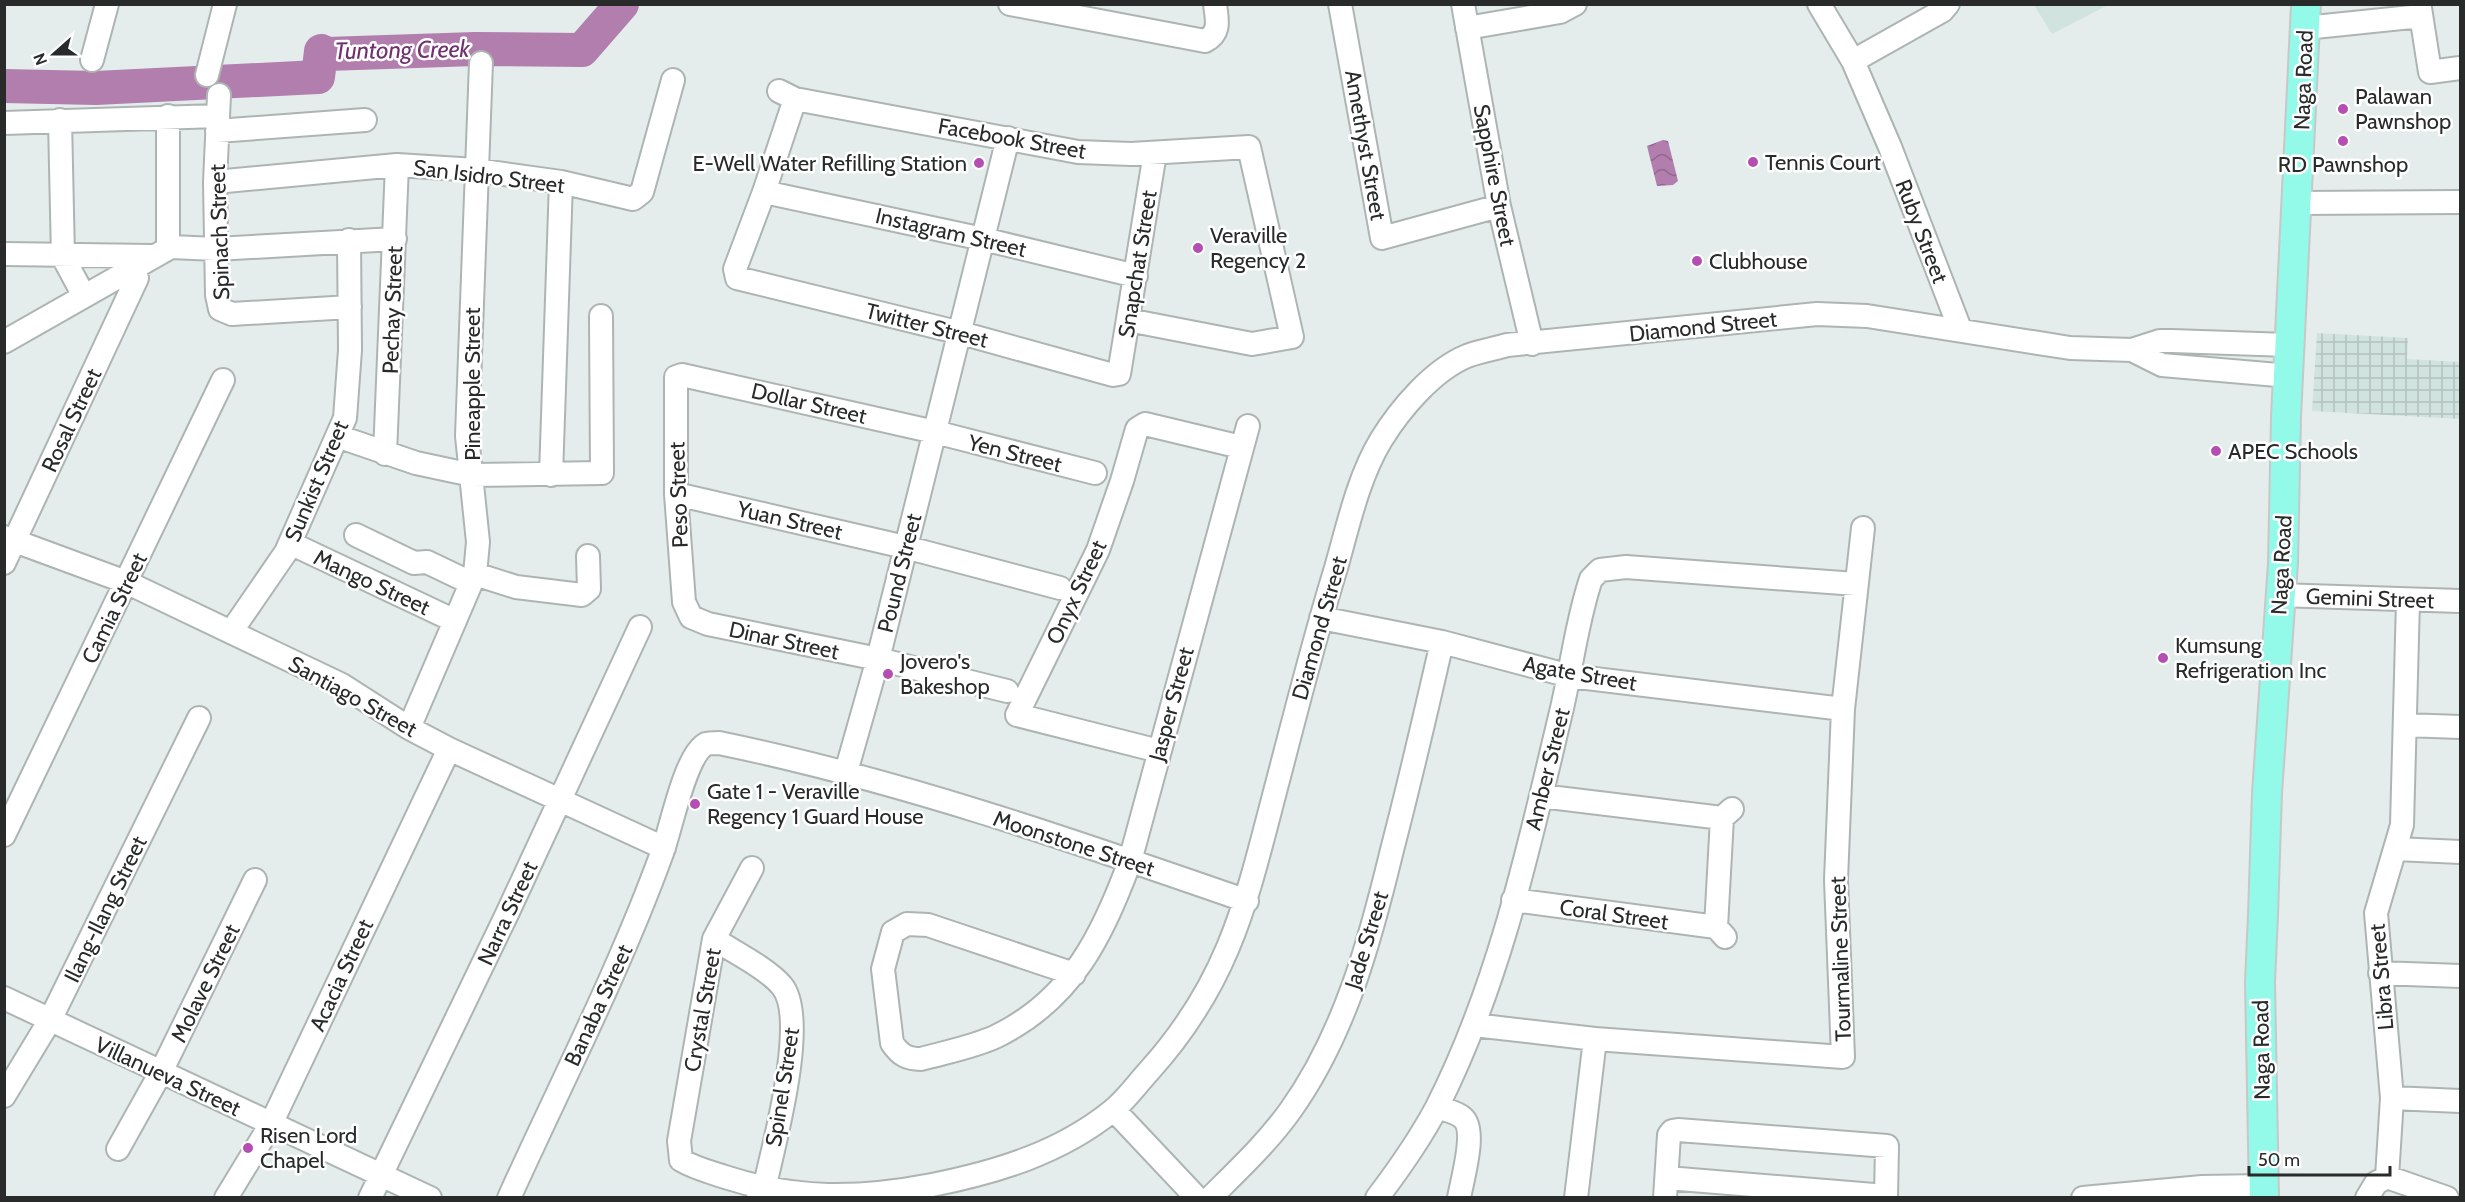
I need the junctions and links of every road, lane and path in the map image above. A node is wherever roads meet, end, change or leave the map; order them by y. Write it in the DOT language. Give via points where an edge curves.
graph roads {
  1 [pos="107,4"];
  2 [pos="225,4"];
  3 [pos="1010,4"];
  4 [pos="1215,4"];
  5 [pos="1340,4"];
  6 [pos="1463,4"];
  7 [pos="1575,4"];
  8 [pos="1819,4"];
  9 [pos="1948,4"];
  10 [pos="2306,16"];
  11 [pos="1467,28"];
  12 [pos="92,60"];
  13 [pos="1853,62"];
  14 [pos="481,63"];
  15 [pos="2460,68"];
  16 [pos="207,75"];
  17 [pos="673,80"];
  18 [pos="218,114"];
  19 [pos="168,117"];
  20 [pos="60,120"];
  21 [pos="364,120"];
  22 [pos="4,123"];
  23 [pos="1008,138"];
  24 [pos="1155,153"];
  25 [pos="397,165"];
  26 [pos="476,170"];
  27 [pos="215,182"];
  28 [pos="561,182"];
  29 [pos="764,192"];
  30 [pos="2460,202"];
  31 [pos="2298,203"];
  32 [pos="1499,206"];
  33 [pos="983,238"];
  34 [pos="395,239"];
  35 [pos="349,240"];
  36 [pos="216,249"];
  37 [pos="162,252"];
  38 [pos="4,254"];
  39 [pos="63,257"];
  40 [pos="1136,276"];
  41 [pos="137,278"];
  42 [pos="84,296"];
  43 [pos="350,307"];
  44 [pos="601,316"];
  45 [pos="1128,320"];
  46 [pos="1960,329"];
  47 [pos="961,333"];
  48 [pos="2186,341"];
  49 [pos="4,342"];
  50 [pos="1532,344"];
  51 [pos="2290,345"];
  52 [pos="2132,350"];
  53 [pos="2185,367"];
  54 [pos="1119,374"];
  55 [pos="682,375"];
  56 [pos="2289,376"];
  57 [pos="223,380"];
  58 [pos="935,432"];
  59 [pos="338,436"];
  60 [pos="1245,436"];
  61 [pos="386,454"];
  62 [pos="1095,473"];
  63 [pos="472,475"];
  64 [pos="551,475"];
  65 [pos="676,494"];
  66 [pos="1863,528"];
  67 [pos="356,534"];
  68 [pos="10,539"];
  69 [pos="290,543"];
  70 [pos="905,547"];
  71 [pos="588,556"];
  72 [pos="4,563"];
  73 [pos="473,579"];
  74 [pos="126,582"];
  75 [pos="1856,584"];
  76 [pos="1060,588"];
  77 [pos="2280,595"];
  78 [pos="2408,601"];
  79 [pos="2460,601"];
  80 [pos="691,617"];
  81 [pos="1321,618"];
  82 [pos="455,621"];
  83 [pos="640,627"];
  84 [pos="231,632"];
  85 [pos="1442,642"];
  86 [pos="878,659"];
  87 [pos="1570,676"];
  88 [pos="1007,691"];
  89 [pos="1843,709"];
  90 [pos="199,718"];
  91 [pos="2405,725"];
  92 [pos="409,728"];
  93 [pos="2460,728"];
  94 [pos="449,749"];
  95 [pos="1159,751"];
  96 [pos="846,772"];
  97 [pos="1541,796"];
  98 [pos="560,799"];
  99 [pos="4,835"];
  100 [pos="664,848"];
  101 [pos="2396,849"];
  102 [pos="2460,852"];
  103 [pos="1130,861"];
  104 [pos="752,868"];
  105 [pos="255,880"];
  106 [pos="1513,900"];
  107 [pos="1247,901"];
  108 [pos="714,939"];
  109 [pos="2380,973"];
  110 [pos="1074,974"];
  111 [pos="2460,976"];
  112 [pos="4,998"];
  113 [pos="50,1020"];
  114 [pos="1474,1024"];
  115 [pos="1595,1039"];
  116 [pos="161,1072"];
  117 [pos="4,1096"];
  118 [pos="2392,1098"];
  119 [pos="2460,1101"];
  120 [pos="1437,1107"];
  121 [pos="1114,1110"];
  122 [pos="271,1124"];
  123 [pos="118,1149"];
  124 [pos="681,1160"];
  125 [pos="383,1174"];
  126 [pos="2387,1177"];
  127 [pos="1666,1188"];
  128 [pos="2264,1192"];
  129 [pos="761,1193"];
  130 [pos="895,1195"];
  131 [pos="1886,1196"];
  132 [pos="226,1197"];
  133 [pos="370,1197"];
  134 [pos="430,1197"];
  135 [pos="509,1197"];
  136 [pos="1197,1197"];
  137 [pos="1210,1197"];
  138 [pos="1377,1197"];
  139 [pos="1459,1197"];
  140 [pos="1576,1197"];
  141 [pos="2083,1197"];
  142 [pos="2367,1197"];
  143 [pos="2447,1197"];
  1 -- 12 [label="street"];
  2 -- 16 [label="street"];
  3 -- 4 [label="street" via="1205,41 1213,37 1218,26"];
  5 -- 32 [label="street, Amethyst Street" via="1382,238"];
  6 -- 11 [label="street, Sapphire Street"];
  7 -- 11 [label="street" via="1560,12"];
  8 -- 13 [label="street, Ruby Street"];
  9 -- 13 [label="street"];
  10 -- 15 [label="street" via="2420,12 2430,72"];
  10 -- 31 [label="main road, Naga Road"];
  11 -- 32 [label="street, Sapphire Street"];
  13 -- 46 [label="street, Ruby Street"];
  14 -- 26 [label="street, Pineapple Street"];
  17 -- 28 [label="street, San Isidro Street" via="639,197 626,199"];
  18 -- 19 [label="street"];
  18 -- 21 [label="street"];
  18 -- 27 [label="street, Spinach Street"];
  19 -- 20 [label="street"];
  19 -- 37 [label="street" via="168,242"];
  20 -- 22 [label="street"];
  20 -- 39 [label="street"];
  23 -- 24 [label="street, Facebook Street" via="1078,152"];
  23 -- 29 [label="street, Facebook Street" via="787,95"];
  23 -- 33 [label="street, Pound Street"];
  24 -- 40 [label="street, Snapchat Street"];
  24 -- 45 [label="street, Facebook Street" via="1249,147 1292,337 1252,344"];
  25 -- 26 [label="street, San Isidro Street"];
  25 -- 27 [label="street, San Isidro Street"];
  25 -- 34 [label="street, Pechay Street"];
  26 -- 28 [label="street, San Isidro Street"];
  26 -- 63 [label="street, Pineapple Street" via="467,436"];
  27 -- 36 [label="street, Spinach Street"];
  28 -- 64 [label="street"];
  29 -- 33 [label="street, Instagram Street"];
  29 -- 47 [label="street, Twitter Street" via="734,276"];
  30 -- 31 [label="street"];
  31 -- 51 [label="main road, Naga Road"];
  32 -- 50 [label="street, Sapphire Street"];
  33 -- 40 [label="street, Instagram Street"];
  33 -- 47 [label="street, Pound Street"];
  34 -- 35 [label="street"];
  34 -- 61 [label="street, Pechay Street"];
  35 -- 36 [label="street"];
  35 -- 43 [label="street, Sunkist Street"];
  36 -- 37 [label="street"];
  36 -- 43 [label="street, Spinach Street" via="217,302 223,312 232,315"];
  37 -- 39 [label="street"];
  37 -- 42 [label="street"];
  38 -- 39 [label="street"];
  39 -- 42 [label="street"];
  40 -- 45 [label="street, Snapchat Street"];
  41 -- 68 [label="street, Rosal Street"];
  42 -- 49 [label="street"];
  43 -- 59 [label="street, Sunkist Street" via="345,418"];
  44 -- 64 [label="street" via="602,473"];
  45 -- 54 [label="street, Snapchat Street"];
  46 -- 50 [label="street, Diamond Street" via="1868,316 1818,314"];
  46 -- 52 [label="street, Diamond Street" via="2070,348"];
  47 -- 54 [label="street, Twitter Street"];
  47 -- 58 [label="street, Pound Street"];
  48 -- 51 [label="street, Diamond Street"];
  48 -- 52 [label="street, Diamond Street" via="2160,341"];
  48 -- 53 [label="street"];
  50 -- 81 [label="street, Diamond Street" via="1507,345 1467,356 1439,372 1411,401 1381,440 1362,483"];
  51 -- 56 [label="main road, Naga Road"];
  52 -- 53 [label="street, Diamond Street" via="2162,365"];
  53 -- 56 [label="street, Diamond Street"];
  55 -- 58 [label="street, Dollar Street"];
  55 -- 65 [label="street, Peso Street" via="676,377"];
  56 -- 77 [label="main road, Naga Road"];
  57 -- 74 [label="street, Camia Street"];
  58 -- 62 [label="street, Yen Street"];
  58 -- 70 [label="street, Pound Street"];
  59 -- 61 [label="street"];
  59 -- 69 [label="street, Sunkist Street"];
  60 -- 95 [label="street, Jasper Street"];
  60 -- 95 [label="street, Onyx Street" via="1144,424 1137,429 1098,550 1017,715"];
  61 -- 63 [label="street"];
  63 -- 64 [label="street"];
  63 -- 73 [label="street, Pineapple Street" via="478,542"];
  65 -- 70 [label="street, Yuan Street"];
  65 -- 80 [label="street, Peso Street" via="683,596"];
  66 -- 75 [label="street, Tourmaline Street"];
  67 -- 73 [label="street" via="414,563 427,562"];
  68 -- 72 [label="street, Rosal Street"];
  68 -- 74 [label="street, Santiago Street"];
  69 -- 82 [label="street, Mango Street"];
  69 -- 84 [label="street, Sunkist Street"];
  70 -- 76 [label="street, Yuan Street"];
  70 -- 86 [label="street, Pound Street"];
  71 -- 73 [label="street" via="589,589 582,595"];
  73 -- 82 [label="street, Pineapple Street"];
  74 -- 84 [label="street, Santiago Street"];
  74 -- 99 [label="street, Camia Street"];
  75 -- 87 [label="street, Amber Street" via="1626,567 1600,570 1591,579 1586,595"];
  75 -- 89 [label="street, Tourmaline Street"];
  77 -- 78 [label="street, Gemini Street"];
  77 -- 128 [label="main road, Naga Road" via="2260,971"];
  78 -- 79 [label="street, Gemini Street"];
  78 -- 91 [label="street, Libra Street"];
  80 -- 86 [label="street, Dinar Street" via="708,624"];
  81 -- 85 [label="street, Agate Street"];
  81 -- 107 [label="street, Diamond Street"];
  82 -- 92 [label="street, Pineapple Street"];
  83 -- 98 [label="street, Narra Street"];
  84 -- 92 [label="street, Santiago Street" via="342,685"];
  85 -- 87 [label="street, Agate Street"];
  85 -- 137 [label="street, Jade Street" via="1369,943 1342,1015 1291,1110"];
  86 -- 88 [label="street, Dinar Street"];
  86 -- 96 [label="street, Pound Street"];
  87 -- 89 [label="street, Agate Street"];
  87 -- 97 [label="street, Amber Street"];
  89 -- 115 [label="street, Tourmaline Street" via="1836,879 1843,1057"];
  90 -- 113 [label="street, Ilang-Ilang Street"];
  91 -- 93 [label="street"];
  91 -- 101 [label="street, Libra Street" via="2402,825"];
  92 -- 94 [label="street, Santiago Street"];
  94 -- 98 [label="street, Santiago Street"];
  94 -- 122 [label="street, Acacia Street"];
  95 -- 103 [label="street, Jasper Street"];
  96 -- 100 [label="street, Banaba Street" via="719,743 706,744 691,764"];
  96 -- 103 [label="street, Moonstone Street"];
  97 -- 106 [label="street, Amber Street"];
  97 -- 106 [label="street, Coral Street" via="1727,814 1721,932"];
  98 -- 100 [label="street, Santiago Street"];
  98 -- 125 [label="street, Narra Street"];
  100 -- 135 [label="street, Banaba Street" via="638,919"];
  101 -- 102 [label="street"];
  101 -- 109 [label="street, Libra Street" via="2376,913"];
  103 -- 107 [label="street, Moonstone Street"];
  103 -- 110 [label="street, Jasper Street" via="1110,916"];
  104 -- 108 [label="street, Crystal Street"];
  105 -- 116 [label="street, Molave Street"];
  106 -- 114 [label="street, Amber Street"];
  107 -- 121 [label="street, Diamond Street" via="1221,968 1195,1015"];
  108 -- 124 [label="street, Crystal Street" via="679,1141"];
  108 -- 129 [label="street, Spinel Street" via="774,978 783,987 792,1011 788,1074"];
  109 -- 111 [label="street"];
  109 -- 118 [label="street, Libra Street"];
  110 -- 110 [label="street, Jasper Street" via="1023,1021 996,1036 921,1059 909,1059 898,1053 892,1043 883,969 893,932 907,924 928,925"];
  112 -- 113 [label="street, Villanueva Street"];
  113 -- 116 [label="street, Villanueva Street"];
  113 -- 117 [label="street, Ilang-Ilang Street"];
  114 -- 115 [label="street, Tourmaline Street"];
  114 -- 120 [label="street, Amber Street"];
  115 -- 140 [label="street"];
  116 -- 122 [label="street, Villanueva Street"];
  116 -- 123 [label="street, Molave Street"];
  118 -- 119 [label="street"];
  118 -- 126 [label="street, Libra Street"];
  120 -- 138 [label="street, Amber Street" via="1407,1158"];
  120 -- 139 [label="street" via="1460,1116 1468,1124"];
  121 -- 130 [label="street, Diamond Street" via="1033,1158 998,1171"];
  121 -- 136 [label="street"];
  122 -- 125 [label="street, Villanueva Street"];
  122 -- 132 [label="street, Acacia Street"];
  124 -- 129 [label="street, Diamond Street"];
  125 -- 133 [label="street, Narra Street"];
  125 -- 134 [label="street, Villanueva Street"];
  126 -- 142 [label="street" via="2376,1183"];
  126 -- 143 [label="street"];
  127 -- 131 [label="street"];
  127 -- 131 [label="street" via="1669,1136 1678,1130 1887,1146"];
  128 -- 141 [label="street" via="2168,1189"];
  129 -- 130 [label="street, Diamond Street"];
}
